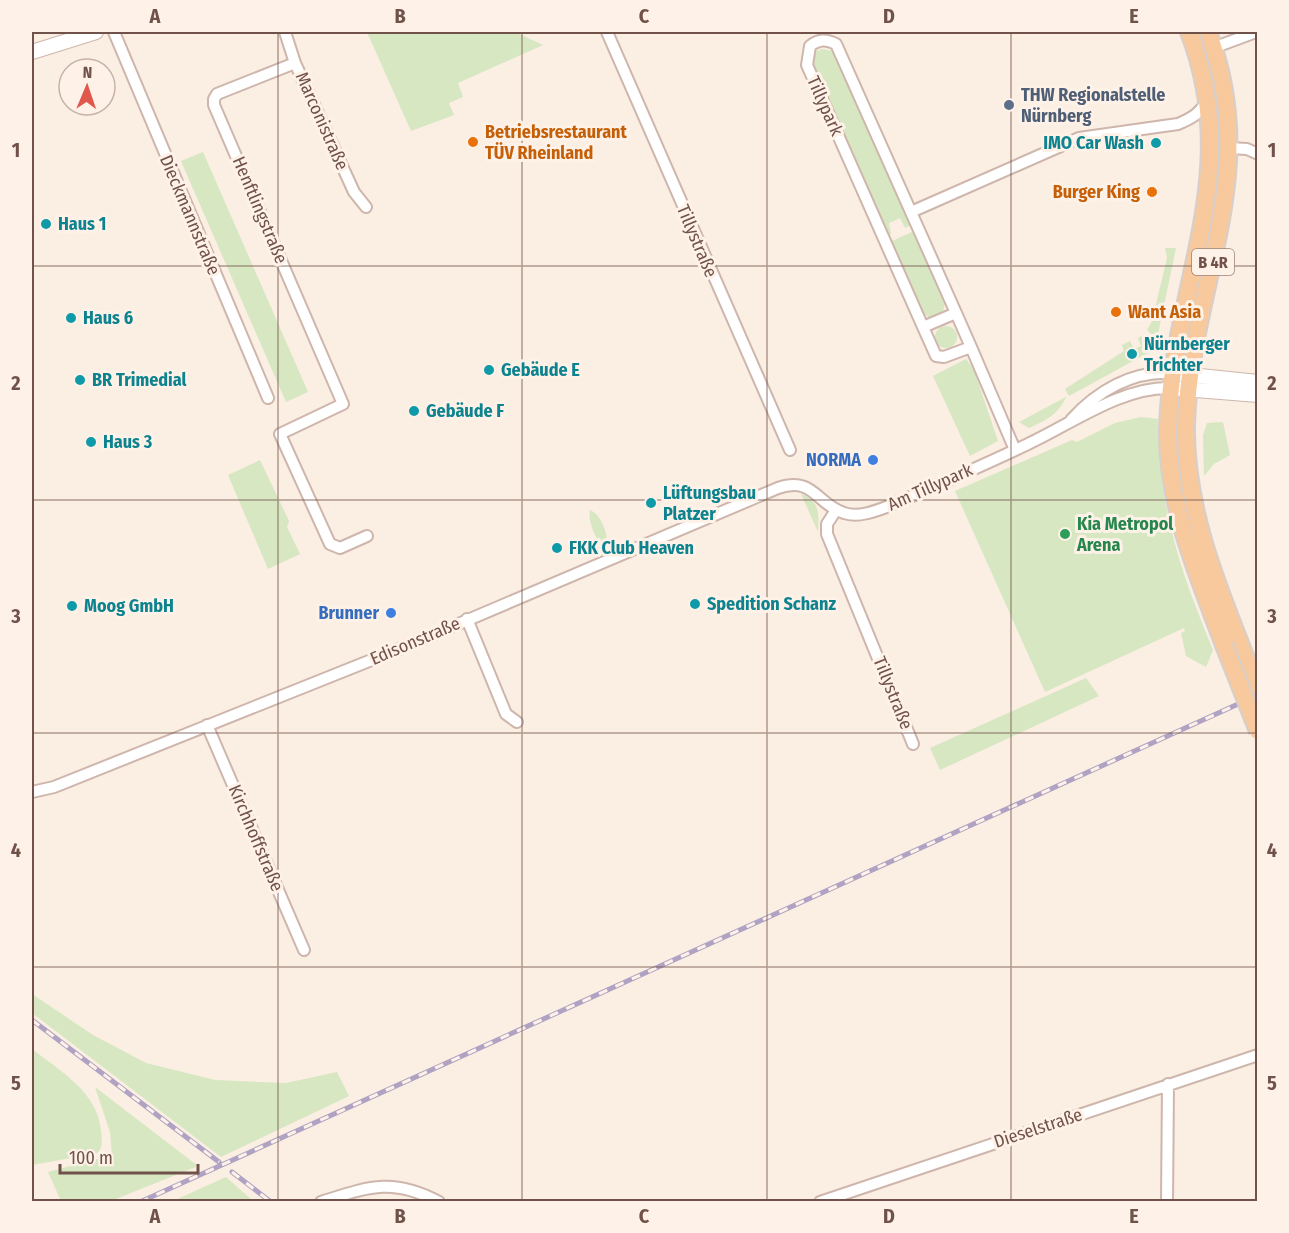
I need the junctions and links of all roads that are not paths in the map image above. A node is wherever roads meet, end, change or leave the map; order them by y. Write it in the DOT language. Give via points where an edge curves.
graph roads {
  1 [pos="96,32"];
  2 [pos="114,32"];
  3 [pos="285,32"];
  4 [pos="607,32"];
  5 [pos="1189,32"];
  6 [pos="1208,32"];
  7 [pos="1256,32"];
  8 [pos="1214,48"];
  9 [pos="32,52"];
  10 [pos="295,63"];
  11 [pos="1207,101"];
  12 [pos="1178,124"];
  13 [pos="1211,136"];
  14 [pos="1229,148"];
  15 [pos="1257,154"];
  16 [pos="366,207"];
  17 [pos="912,212"];
  18 [pos="956,313"];
  19 [pos="923,327"];
  20 [pos="971,347"];
  21 [pos="1172,381"];
  22 [pos="1190,382"];
  23 [pos="1257,382"];
  24 [pos="1257,395"];
  25 [pos="268,398"];
  26 [pos="1065,426"];
  27 [pos="790,450"];
  28 [pos="1015,450"];
  29 [pos="836,510"];
  30 [pos="367,536"];
  31 [pos="467,619"];
  32 [pos="1231,642"];
  33 [pos="1257,689"];
  34 [pos="517,722"];
  35 [pos="207,725"];
  36 [pos="1257,731"];
  37 [pos="913,744"];
  38 [pos="32,792"];
  39 [pos="304,950"];
  40 [pos="1257,1055"];
  41 [pos="1168,1084"];
  42 [pos="321,1202"];
  43 [pos="439,1202"];
  44 [pos="820,1202"];
  45 [pos="1167,1202"];
  1 -- 9 [label="street"];
  2 -- 25 [label="street, Dieckmannstraße"];
  3 -- 10 [label="street, Marconistraße"];
  4 -- 27 [label="street, Tillystraße"];
  5 -- 11 [label="main road, B 4R"];
  6 -- 8 [label="main road, B 4R"];
  7 -- 8 [label="street"];
  8 -- 14 [label="main road, B 4R" via="1225,97"];
  10 -- 16 [label="street, Marconistraße" via="354,192"];
  10 -- 30 [label="street, Henftlingstraße" via="218,94 214,105 344,404 280,434 330,544 340,548"];
  11 -- 12 [label="street" via="1194,117"];
  11 -- 13 [label="main road, B 4R"];
  12 -- 13 [label="street" via="1196,126"];
  12 -- 17 [label="street" via="1079,138"];
  13 -- 21 [label="main road, B 4R" via="1206,206"];
  14 -- 15 [label="street"];
  14 -- 22 [label="main road, B 4R" via="1225,205"];
  17 -- 18 [label="street, Tillypark"];
  17 -- 19 [label="street, Tillypark" via="836,44 817,41 810,46 807,65"];
  18 -- 19 [label="street"];
  18 -- 20 [label="street, Tillypark"];
  19 -- 20 [label="street, Tillypark" via="936,356 945,357"];
  20 -- 28 [label="street, Tillypark"];
  21 -- 22 [label="street"];
  21 -- 26 [label="street, Am Tillypark" via="1133,393"];
  21 -- 26 [label="street, Am Tillypark" via="1149,375 1114,385"];
  21 -- 32 [label="main road, B 4R" via="1169,455 1178,517"];
  22 -- 23 [label="street"];
  22 -- 24 [label="street"];
  22 -- 32 [label="main road, B 4R" via="1186,440 1193,502"];
  26 -- 28 [label="street, Am Tillypark"];
  28 -- 29 [label="street, Am Tillypark" via="878,510 855,515"];
  29 -- 31 [label="street, Edisonstraße" via="809,488 797,484 750,499"];
  29 -- 37 [label="street, Tillystraße" via="827,524 827,534"];
  31 -- 34 [label="street" via="506,714"];
  31 -- 35 [label="street, Edisonstraße"];
  32 -- 33 [label="main road, B 4R"];
  32 -- 36 [label="main road, B 4R, bridge"];
  35 -- 38 [label="street, Edisonstraße" via="54,787"];
  35 -- 39 [label="street, Kirchhoffstraße"];
  40 -- 41 [label="street, Dieselstraße"];
  41 -- 44 [label="street, Dieselstraße"];
  41 -- 45 [label="street"];
  42 -- 43 [label="street" via="367,1188 392,1186 408,1187"];
}
